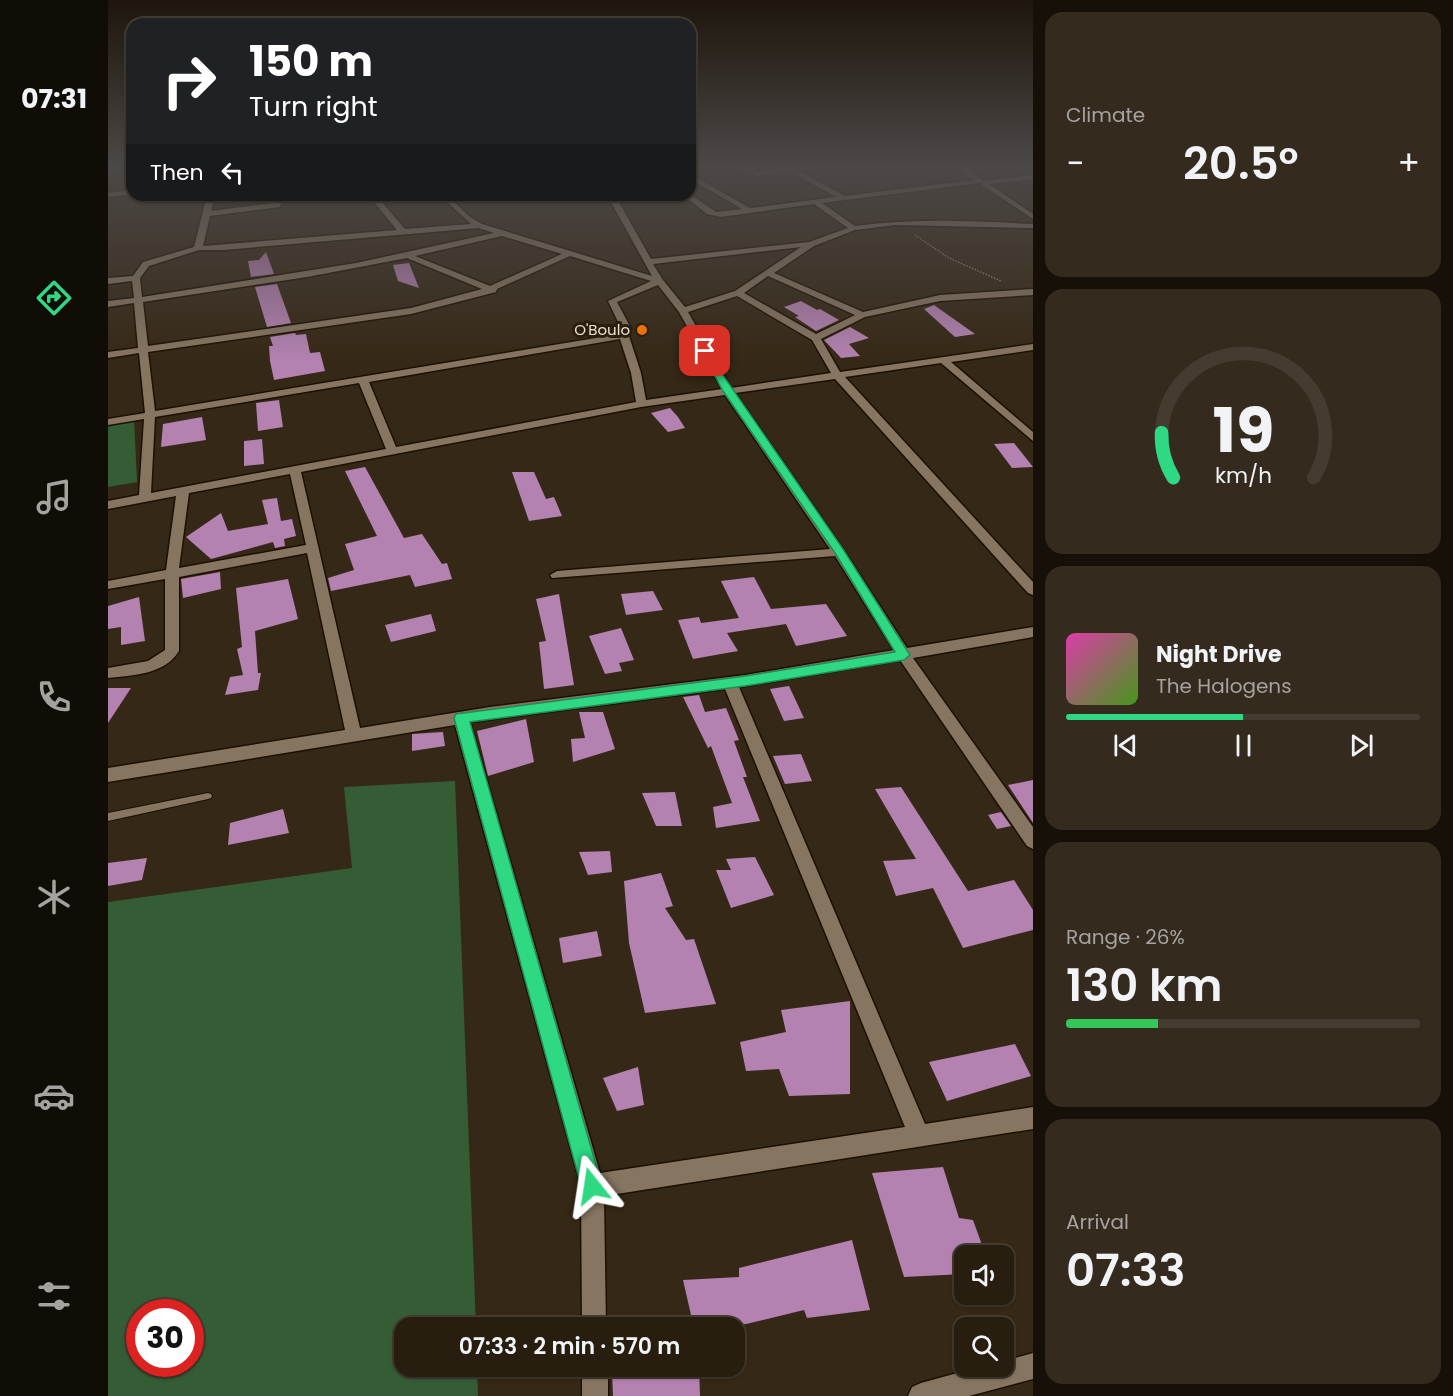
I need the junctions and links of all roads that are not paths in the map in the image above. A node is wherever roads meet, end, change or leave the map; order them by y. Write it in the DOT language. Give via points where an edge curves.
graph roads {
  1 [pos="202,231"];
  2 [pos="414,231"];
  3 [pos="497,231"];
  4 [pos="631,231"];
  5 [pos="846,231"];
  6 [pos="403,232"];
  7 [pos="503,233"];
  8 [pos="811,244"];
  9 [pos="198,248"];
  10 [pos="571,253"];
  11 [pos="410,257"];
  12 [pos="648,262"];
  13 [pos="770,274"];
  14 [pos="136,278"];
  15 [pos="108,281"];
  16 [pos="659,281"];
  17 [pos="493,290"];
  18 [pos="1033,292"];
  19 [pos="738,293"];
  20 [pos="138,300"];
  21 [pos="108,304"];
  22 [pos="683,311"];
  23 [pos="862,315"];
  24 [pos="624,336"];
  25 [pos="816,338"];
  26 [pos="1033,347"];
  27 [pos="144,350"];
  28 [pos="108,355"];
  29 [pos="943,360"];
  30 [pos="836,374"];
  31 [pos="363,380"];
  32 [pos="728,391"];
  33 [pos="641,404"];
  34 [pos="150,415"];
  35 [pos="108,422"];
  36 [pos="1033,438"];
  37 [pos="392,451"];
  38 [pos="295,469"];
  39 [pos="183,492"];
  40 [pos="145,498"];
  41 [pos="108,506"];
  42 [pos="312,548"];
  43 [pos="839,552"];
  44 [pos="172,573"];
  45 [pos="557,576"];
  46 [pos="108,585"];
  47 [pos="1033,590"];
  48 [pos="1033,632"];
  49 [pos="904,655"];
  50 [pos="108,673"];
  51 [pos="730,683"];
  52 [pos="461,718"];
  53 [pos="354,735"];
  54 [pos="108,776"];
  55 [pos="208,796"];
  56 [pos="108,817"];
  57 [pos="1033,841"];
  58 [pos="1033,1118"];
  59 [pos="920,1137"];
  60 [pos="592,1186"];
  61 [pos="594,1317"];
  62 [pos="1033,1366"];
  63 [pos="595,1377"];
  64 [pos="595,1396"];
  65 [pos="921,1396"];
  1 -- 9 [label="street"];
  2 -- 6 [label="street"];
  3 -- 7 [label="street"];
  4 -- 12 [label="street"];
  5 -- 8 [label="street"];
  6 -- 9 [label="street"];
  7 -- 10 [label="street"];
  7 -- 11 [label="street"];
  8 -- 12 [label="street"];
  8 -- 13 [label="street"];
  9 -- 14 [label="street" via="146,264"];
  10 -- 16 [label="street"];
  10 -- 17 [label="street"];
  11 -- 17 [label="street"];
  11 -- 20 [label="street"];
  12 -- 16 [label="street"];
  13 -- 19 [label="street"];
  13 -- 23 [label="street"];
  14 -- 15 [label="street"];
  14 -- 20 [label="street"];
  16 -- 22 [label="street"];
  16 -- 24 [label="street" via="612,299 626,328"];
  17 -- 27 [label="street" via="411,311"];
  18 -- 23 [label="street" via="940,298"];
  19 -- 22 [label="street"];
  19 -- 25 [label="street"];
  20 -- 21 [label="street"];
  20 -- 27 [label="street"];
  22 -- 32 [label="street"];
  23 -- 25 [label="street"];
  24 -- 31 [label="street"];
  24 -- 33 [label="street"];
  25 -- 30 [label="street"];
  26 -- 29 [label="street"];
  27 -- 28 [label="street"];
  27 -- 34 [label="street"];
  29 -- 30 [label="street"];
  29 -- 36 [label="street"];
  30 -- 32 [label="street"];
  30 -- 47 [label="street"];
  31 -- 34 [label="street"];
  31 -- 37 [label="street"];
  32 -- 33 [label="street"];
  32 -- 43 [label="street"];
  33 -- 37 [label="street"];
  34 -- 35 [label="street"];
  34 -- 40 [label="street"];
  37 -- 38 [label="street"];
  38 -- 39 [label="street"];
  38 -- 42 [label="street"];
  39 -- 40 [label="street"];
  39 -- 44 [label="street"];
  40 -- 41 [label="street"];
  42 -- 44 [label="street"];
  42 -- 53 [label="street"];
  43 -- 45 [label="street"];
  43 -- 49 [label="street"];
  44 -- 46 [label="street"];
  44 -- 50 [label="street" via="172,651 167,659 156,665"];
  48 -- 49 [label="street"];
  49 -- 51 [label="street"];
  49 -- 57 [label="street"];
  51 -- 52 [label="street"];
  51 -- 59 [label="street"];
  52 -- 53 [label="street"];
  52 -- 60 [label="street"];
  53 -- 54 [label="street"];
  55 -- 56 [label="lane"];
  58 -- 59 [label="street"];
  59 -- 60 [label="street"];
  60 -- 61 [label="street"];
  62 -- 65 [label="street"];
  63 -- 64 [label="street"];
}
